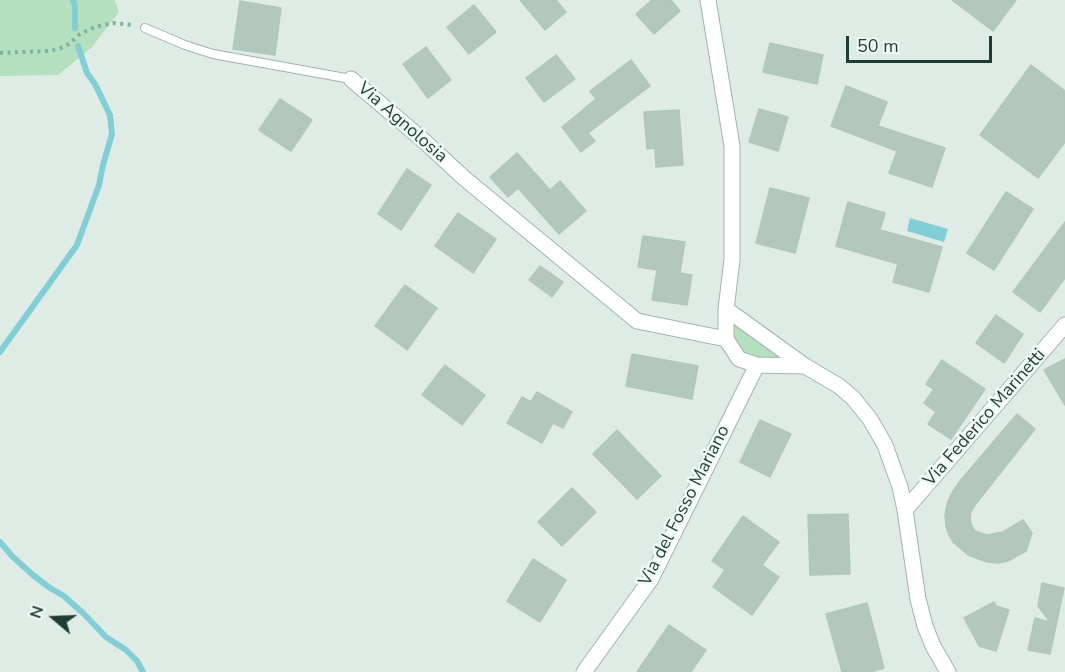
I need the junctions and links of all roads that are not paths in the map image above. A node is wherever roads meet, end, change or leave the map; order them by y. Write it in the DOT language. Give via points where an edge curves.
graph roads {
  1 [pos="708,0"];
  2 [pos="145,28"];
  3 [pos="351,79"];
  4 [pos="726,309"];
  5 [pos="1065,325"];
  6 [pos="726,339"];
  7 [pos="757,365"];
  8 [pos="805,366"];
  9 [pos="905,510"];
  10 [pos="584,672"];
  11 [pos="948,672"];
  1 -- 4 [label="street" via="732,146 732,260"];
  2 -- 3 [label="lane, Via Agnolosia" via="213,54"];
  3 -- 6 [label="street, Via Agnolosia" via="637,321"];
  4 -- 6 [label="street"];
  4 -- 8 [label="street"];
  5 -- 9 [label="street, Via Federico Marinetti"];
  6 -- 7 [label="street" via="739,359"];
  7 -- 8 [label="street"];
  7 -- 10 [label="street, Via del Fosso Mariano" via="651,579"];
  8 -- 9 [label="street" via="846,392 870,419 893,466"];
  9 -- 11 [label="street" via="920,606 933,646"];
}
